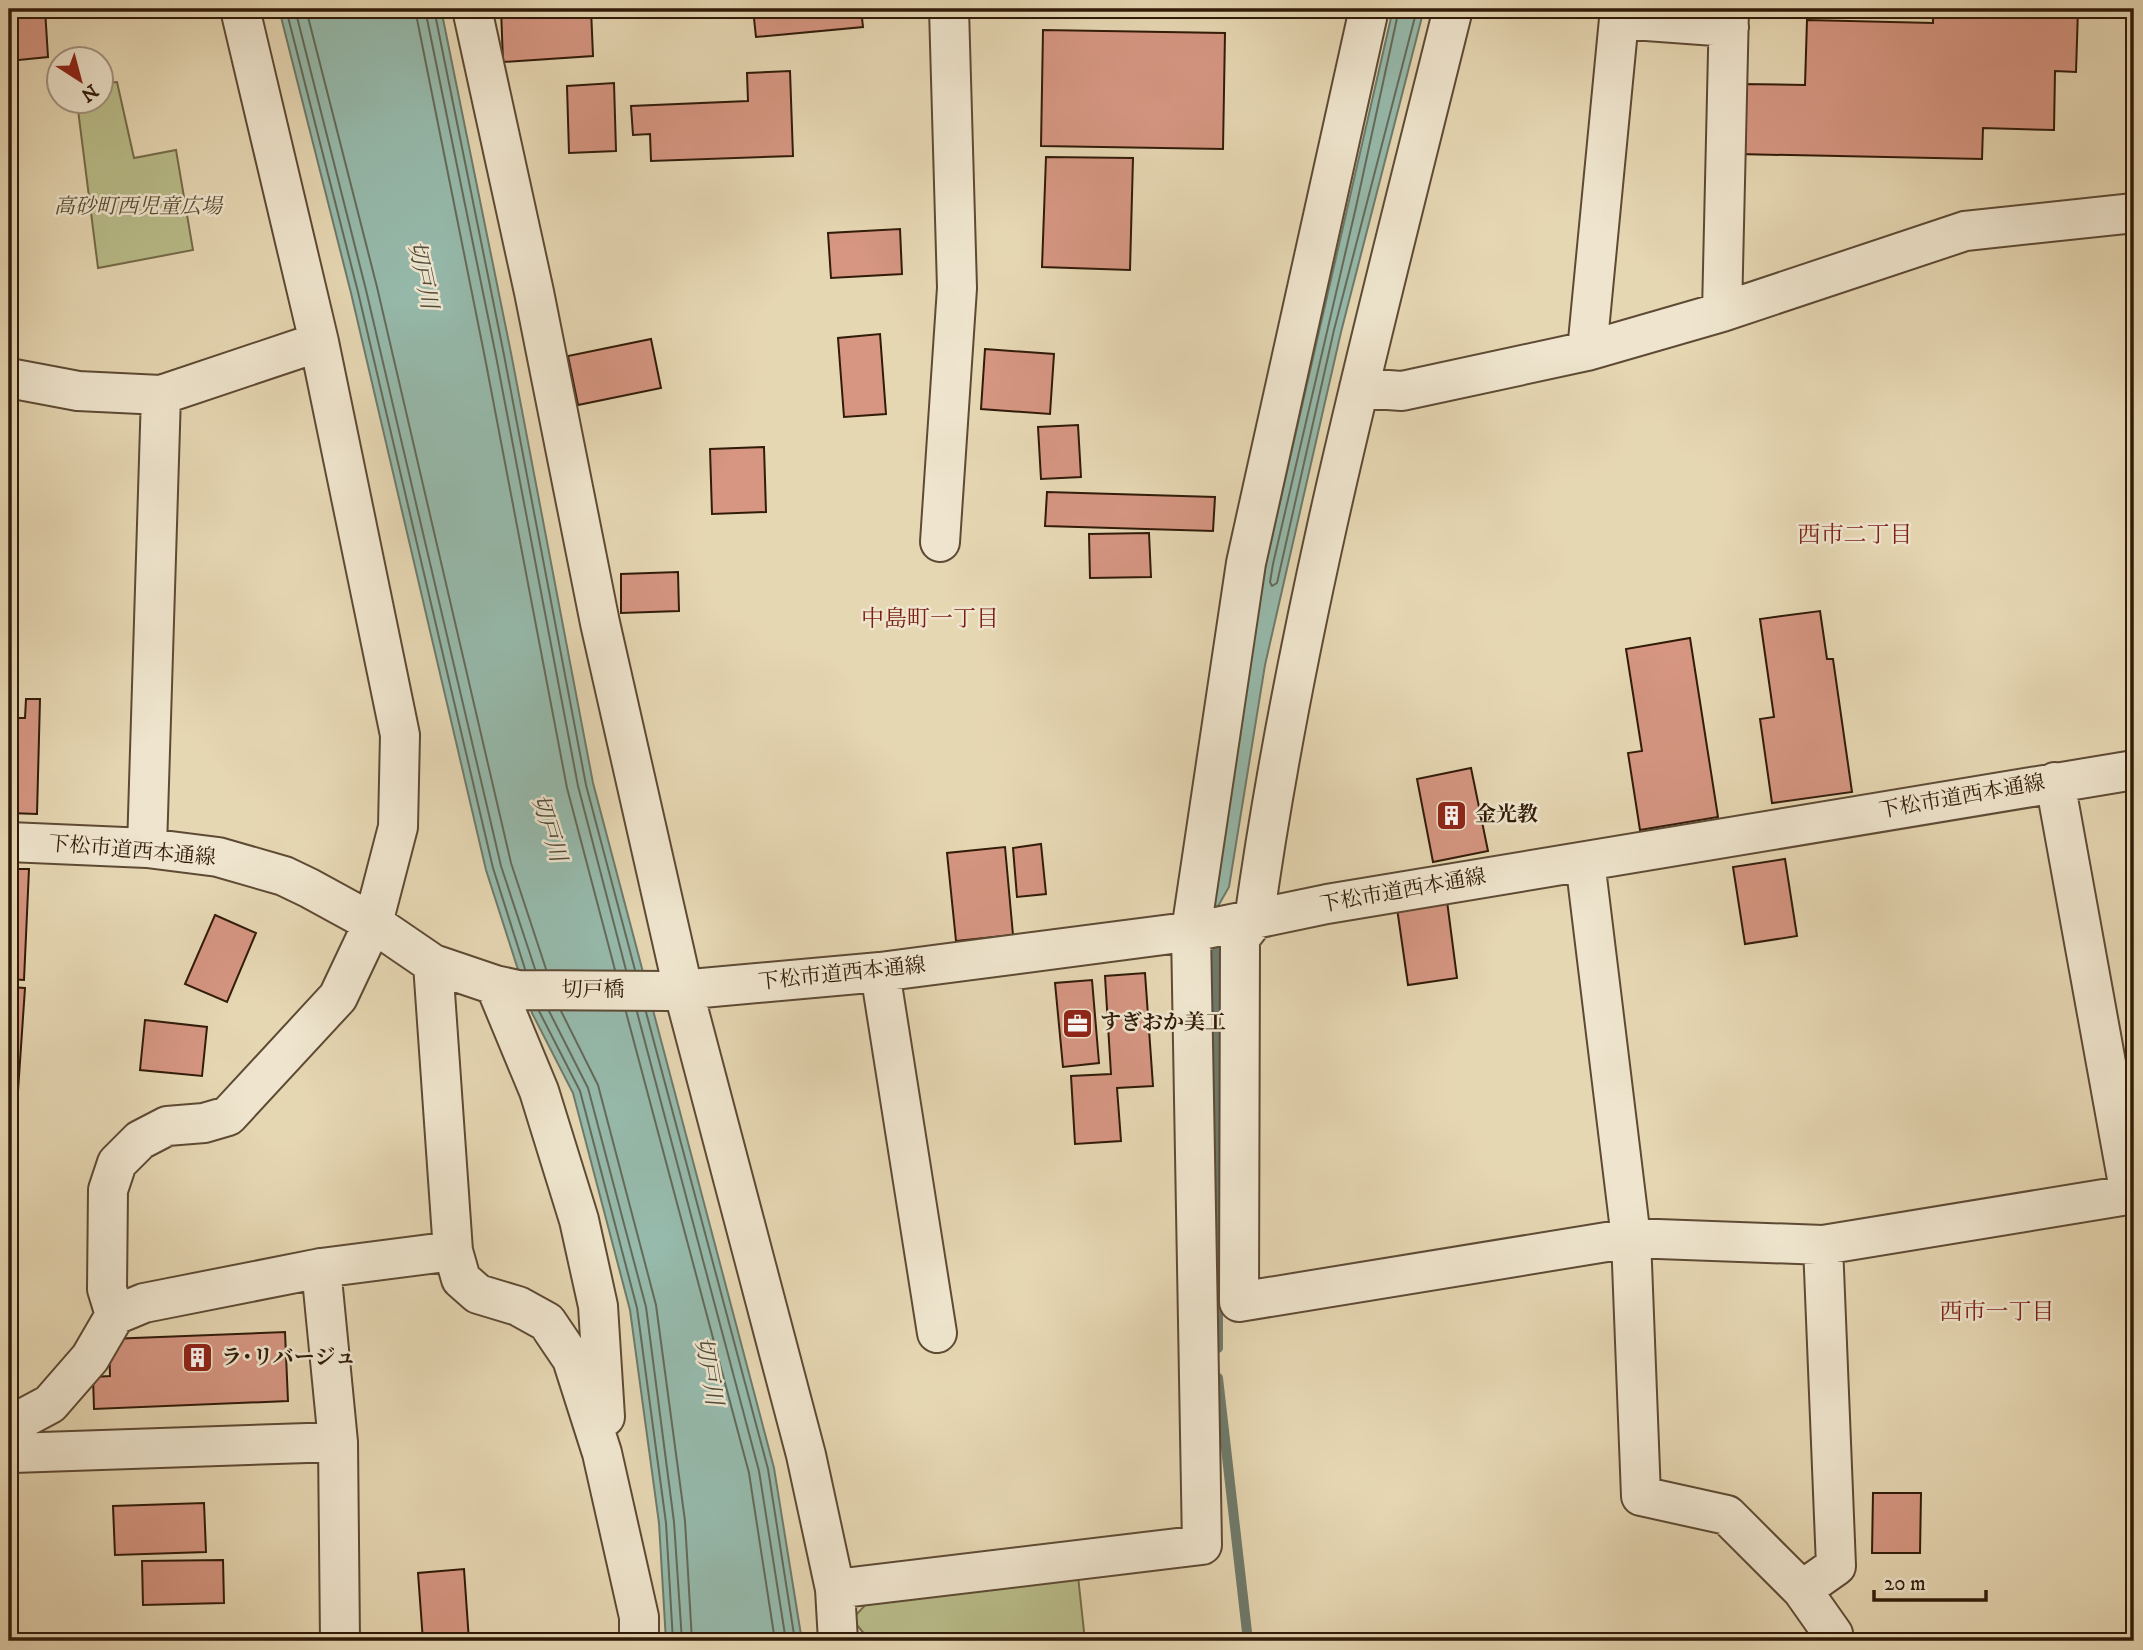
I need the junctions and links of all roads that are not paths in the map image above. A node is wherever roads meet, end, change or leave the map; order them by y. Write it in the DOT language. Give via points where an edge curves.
graph roads {
  1 [pos="240,9"];
  2 [pos="472,9"];
  3 [pos="949,9"];
  4 [pos="1369,9"];
  5 [pos="1453,9"];
  6 [pos="1729,18"];
  7 [pos="2134,213"];
  8 [pos="1722,312"];
  9 [pos="319,342"];
  10 [pos="1587,351"];
  11 [pos="9,378"];
  12 [pos="1359,388"];
  13 [pos="161,395"];
  14 [pos="940,541"];
  15 [pos="2134,770"];
  16 [pos="2055,782"];
  17 [pos="9,842"];
  18 [pos="147,848"];
  19 [pos="1585,861"];
  20 [pos="373,923"];
  21 [pos="1220,927"];
  22 [pos="433,964"];
  23 [pos="880,972"];
  24 [pos="506,987"];
  25 [pos="676,990"];
  26 [pos="2132,1194"];
  27 [pos="1631,1238"];
  28 [pos="1823,1245"];
  29 [pos="453,1251"];
  30 [pos="321,1268"];
  31 [pos="115,1315"];
  32 [pos="937,1334"];
  33 [pos="9,1426"];
  34 [pos="338,1442"];
  35 [pos="9,1451"];
  36 [pos="602,1453"];
  37 [pos="835,1589"];
  38 [pos="1802,1590"];
  39 [pos="340,1641"];
  40 [pos="639,1641"];
  41 [pos="838,1641"];
  42 [pos="1832,1641"];
  1 -- 9 [label="street"];
  2 -- 25 [label="street"];
  3 -- 14 [label="street" via="957,288"];
  4 -- 21 [label="street" via="1246,563"];
  5 -- 12 [label="street"];
  6 -- 8 [label="street"];
  6 -- 10 [label="street" via="1619,19"];
  7 -- 8 [label="street" via="1965,231"];
  8 -- 10 [label="street"];
  9 -- 13 [label="street"];
  9 -- 20 [label="street" via="400,735 398,827"];
  10 -- 12 [label="street" via="1402,390"];
  11 -- 13 [label="street" via="78,391"];
  12 -- 21 [label="street" via="1298,656"];
  13 -- 18 [label="street"];
  15 -- 16 [label="street, 下松市道西本通線"];
  16 -- 19 [label="street, 下松市道西本通線"];
  16 -- 26 [label="street"];
  17 -- 18 [label="street, 下松市道西本通線"];
  18 -- 20 [label="street, 下松市道西本通線" via="218,857 284,876"];
  19 -- 21 [label="street, 下松市道西本通線" via="1327,904"];
  19 -- 27 [label="street"];
  20 -- 22 [label="street, 下松市道西本通線"];
  20 -- 31 [label="street" via="338,997 228,1116 204,1124 167,1126 140,1140 117,1163 108,1190 107,1289"];
  21 -- 23 [label="street, 下松市道西本通線"];
  21 -- 27 [label="street" via="1240,938 1239,1302"];
  21 -- 37 [label="street" via="1202,1545"];
  22 -- 24 [label="street, 下松市道西本通線"];
  22 -- 29 [label="street"];
  23 -- 25 [label="street, 下松市道西本通線"];
  23 -- 32 [label="street"];
  24 -- 25 [label="street, 切戸橋"];
  24 -- 36 [label="street" via="579,1220 598,1306 607,1434"];
  25 -- 37 [label="street" via="806,1455"];
  26 -- 28 [label="street"];
  27 -- 28 [label="street"];
  27 -- 38 [label="street" via="1641,1496 1727,1515"];
  28 -- 38 [label="street" via="1836,1566"];
  29 -- 30 [label="street"];
  29 -- 36 [label="street" via="461,1279 478,1294 518,1306 547,1322 572,1359"];
  30 -- 31 [label="street" via="144,1303"];
  30 -- 34 [label="street"];
  31 -- 33 [label="street" via="90,1358 50,1404"];
  34 -- 35 [label="street"];
  34 -- 39 [label="street"];
  36 -- 40 [label="street" via="639,1617"];
  37 -- 41 [label="street"];
  38 -- 42 [label="street" via="1833,1633"];
}
